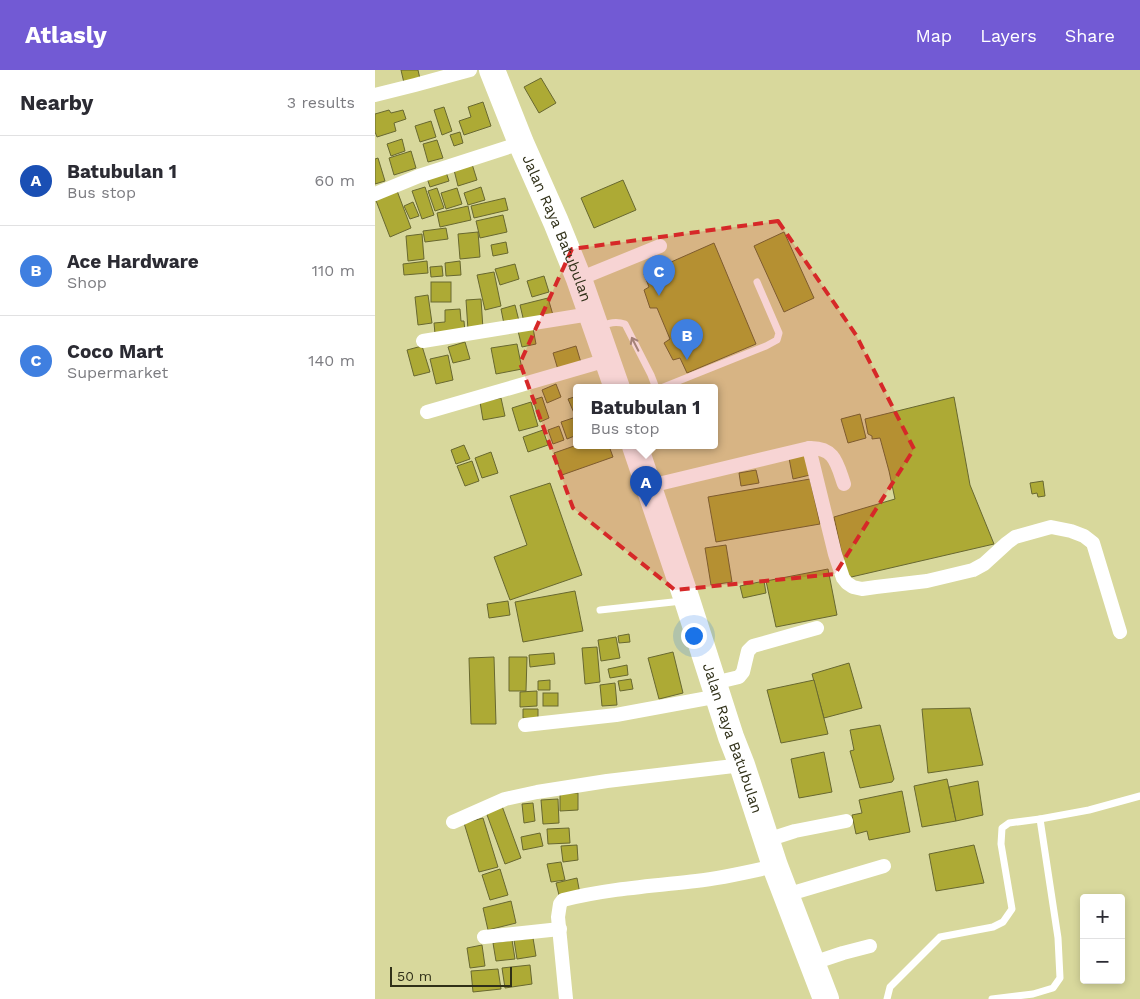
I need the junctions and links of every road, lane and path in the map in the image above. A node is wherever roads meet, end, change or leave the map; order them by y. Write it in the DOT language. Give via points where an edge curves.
graph roads {
  1 [pos="469,70"];
  2 [pos="492,70"];
  3 [pos="375,95"];
  4 [pos="521,142"];
  5 [pos="375,194"];
  6 [pos="660,246"];
  7 [pos="579,279"];
  8 [pos="757,282"];
  9 [pos="593,320"];
  10 [pos="423,340"];
  11 [pos="607,360"];
  12 [pos="616,384"];
  13 [pos="654,384"];
  14 [pos="671,384"];
  15 [pos="427,412"];
  16 [pos="809,448"];
  17 [pos="636,449"];
  18 [pos="844,484"];
  19 [pos="650,486"];
  20 [pos="687,600"];
  21 [pos="600,610"];
  22 [pos="817,628"];
  23 [pos="1120,632"];
  24 [pos="716,689"];
  25 [pos="525,726"];
  26 [pos="742,764"];
  27 [pos="1140,796"];
  28 [pos="1040,819"];
  29 [pos="846,820"];
  30 [pos="453,822"];
  31 [pos="767,840"];
  32 [pos="775,866"];
  33 [pos="884,866"];
  34 [pos="786,895"];
  35 [pos="560,929"];
  36 [pos="484,937"];
  37 [pos="870,946"];
  38 [pos="813,963"];
  39 [pos="566,999"];
  40 [pos="826,999"];
  41 [pos="887,999"];
  42 [pos="992,999"];
  1 -- 3 [label="street"];
  2 -- 4 [label="highway, Jalan Raya Batubulan"];
  4 -- 5 [label="street"];
  4 -- 7 [label="highway, Jalan Raya Batubulan"];
  6 -- 7 [label="street"];
  7 -- 9 [label="highway, Jalan Raya Batubulan"];
  8 -- 14 [label="lane" via="779,333 777,340"];
  9 -- 10 [label="street"];
  9 -- 11 [label="highway, Jalan Raya Batubulan"];
  13 -- 9 [label="lane, one-way" via="625,324"];
  11 -- 12 [label="highway, Jalan Raya Batubulan"];
  11 -- 15 [label="street"];
  16 -- 18 [label="street" via="825,451 835,458"];
  16 -- 19 [label="street"];
  16 -- 23 [label="street" via="835,554 843,578 853,588 927,582 973,570 1015,537 1051,527 1071,531 1093,543"];
  17 -- 19 [label="highway, Jalan Raya Batubulan"];
  19 -- 20 [label="highway, Jalan Raya Batubulan"];
  20 -- 21 [label="lane"];
  20 -- 24 [label="highway, Jalan Raya Batubulan"];
  22 -- 24 [label="street" via="753,646 748,651 743,672"];
  24 -- 25 [label="street" via="616,715"];
  24 -- 26 [label="highway, Jalan Raya Batubulan"];
  26 -- 30 [label="street" via="537,792 505,799"];
  26 -- 31 [label="highway, Jalan Raya Batubulan"];
  27 -- 28 [label="lane"];
  28 -- 41 [label="lane" via="1009,823 1002,828 1001,844 1012,909 1003,922 993,927 941,937 891,987"];
  28 -- 42 [label="lane" via="1061,978 1053,988"];
  29 -- 31 [label="street"];
  31 -- 32 [label="highway, Jalan Raya Batubulan"];
  32 -- 34 [label="highway, Jalan Raya Batubulan"];
  32 -- 35 [label="street" via="742,874 605,891 563,900 559,907"];
  33 -- 34 [label="street"];
  34 -- 38 [label="highway, Jalan Raya Batubulan"];
  35 -- 36 [label="street"];
  35 -- 39 [label="street"];
  37 -- 38 [label="street"];
  38 -- 40 [label="highway, Jalan Raya Batubulan"];
}
